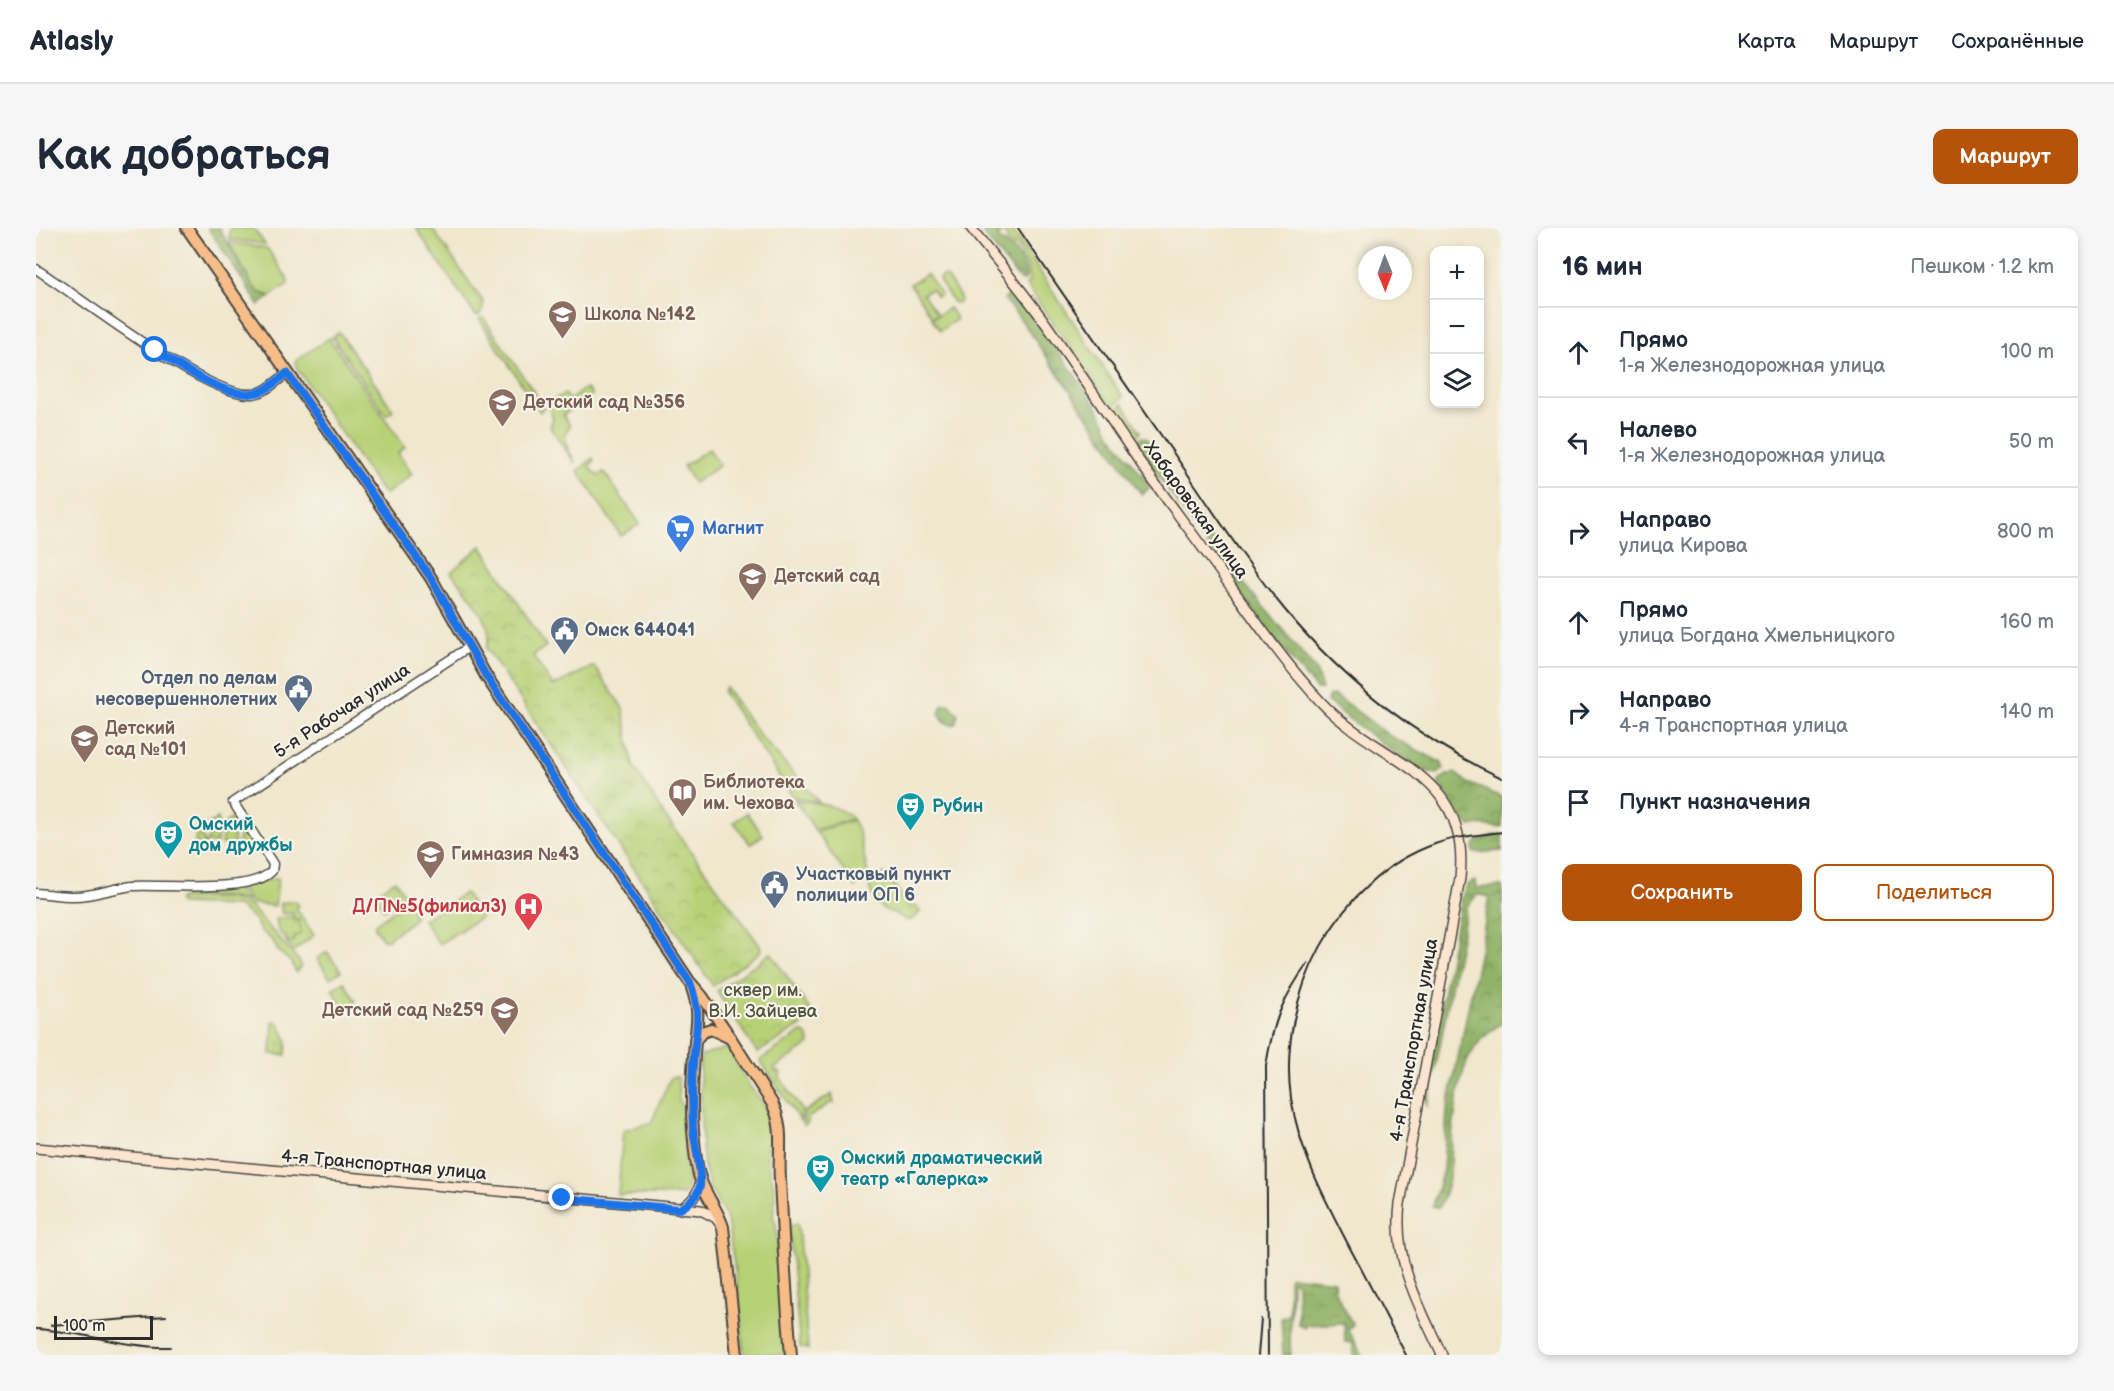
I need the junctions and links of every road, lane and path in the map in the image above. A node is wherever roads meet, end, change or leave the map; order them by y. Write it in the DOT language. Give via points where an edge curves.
graph roads {
  1 [pos="187,228"];
  2 [pos="971,228"];
  3 [pos="36,269"];
  4 [pos="287,373"];
  5 [pos="469,647"];
  6 [pos="1426,781"];
  7 [pos="36,893"];
  8 [pos="690,982"];
  9 [pos="697,1038"];
  10 [pos="731,1039"];
  11 [pos="36,1148"];
  12 [pos="700,1181"];
  13 [pos="680,1209"];
  14 [pos="723,1227"];
  15 [pos="737,1355"];
  16 [pos="791,1355"];
  17 [pos="1442,1355"];
  1 -- 4 [label="main road"];
  2 -- 6 [label="main road, Хабаровская улица" via="1045,322 1133,453 1277,650 1337,717"];
  3 -- 4 [label="street" via="208,382 240,394 255,394"];
  4 -- 5 [label="main road" via="431,578"];
  5 -- 7 [label="street, 5-я Рабочая улица" via="233,802 273,864 266,876 225,885 134,886 75,896"];
  5 -- 8 [label="main road"];
  6 -- 17 [label="main road, 4-я Транспортная улица" via="1455,820 1461,862 1399,1218 1399,1241 1401,1257"];
  8 -- 9 [label="main road" via="698,1010"];
  8 -- 10 [label="main road"];
  9 -- 10 [label="main road" via="711,1029"];
  9 -- 12 [label="main road" via="692,1083"];
  10 -- 16 [label="main road" via="767,1094 779,1122"];
  11 -- 13 [label="main road, 4-я Транспортная улица"];
  12 -- 13 [label="main road" via="695,1197"];
  12 -- 14 [label="main road"];
  13 -- 14 [label="main road, 4-я Транспортная улица" via="701,1210"];
  14 -- 15 [label="main road"];
}
